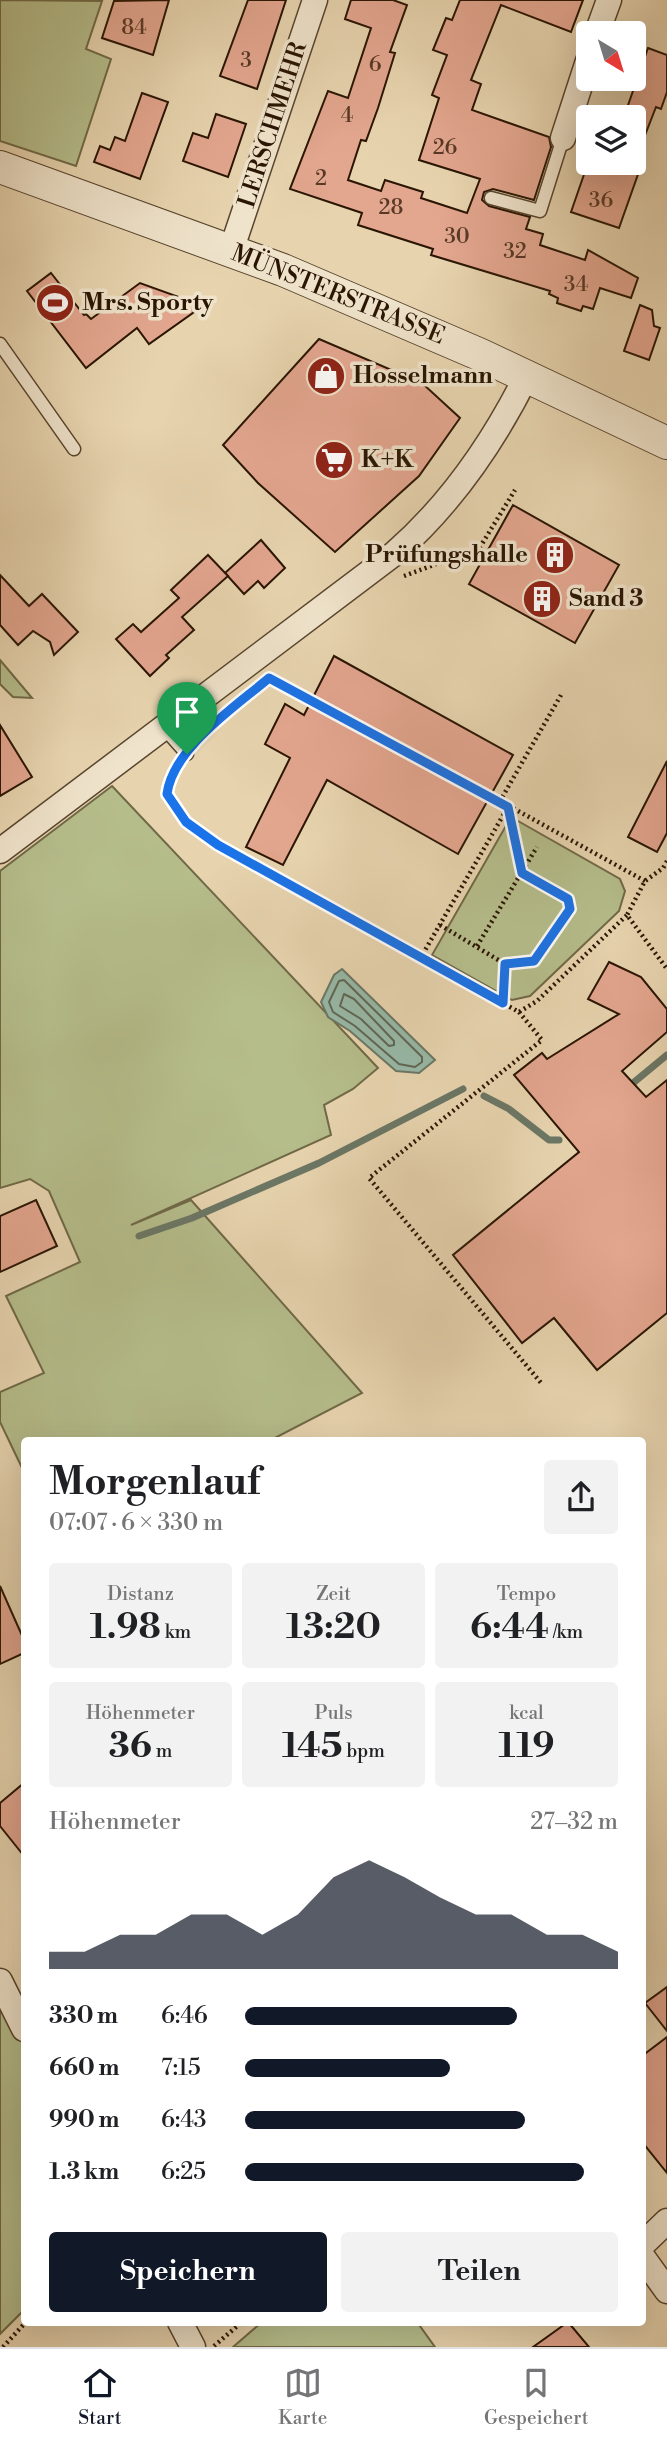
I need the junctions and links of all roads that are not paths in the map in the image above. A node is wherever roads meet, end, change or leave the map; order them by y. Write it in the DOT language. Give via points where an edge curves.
graph roads {
  1 [pos="314,0"];
  2 [pos="608,0"];
  3 [pos="601,21"];
  4 [pos="578,91"];
  5 [pos="563,138"];
  6 [pos="0,167"];
  7 [pos="491,198"];
  8 [pos="231,251"];
  9 [pos="0,344"];
  10 [pos="527,375"];
  11 [pos="667,443"];
  12 [pos="74,449"];
  13 [pos="163,727"];
  14 [pos="187,754"];
  15 [pos="0,851"];
  16 [pos="0,1981"];
  17 [pos="21,2023"];
  18 [pos="667,2221"];
  19 [pos="646,2241"];
  20 [pos="646,2262"];
  21 [pos="667,2291"];
  22 [pos="182,2326"];
  23 [pos="193,2347"];
  1 -- 8 [label="street, LERSCHMEHR"];
  2 -- 3 [label="street"];
  4 -- 5 [label="street"];
  5 -- 7 [label="lane" via="540,211"];
  6 -- 8 [label="street, MÜNSTERSTRASSE"];
  8 -- 10 [label="street, MÜNSTERSTRASSE"];
  9 -- 12 [label="lane"];
  10 -- 11 [label="street, MÜNSTERSTRASSE"];
  10 -- 13 [label="street" via="499,428 428,524"];
  13 -- 14 [label="lane"];
  13 -- 15 [label="street"];
  16 -- 17 [label="street"];
  18 -- 19 [label="street"];
  20 -- 21 [label="street"];
  22 -- 23 [label="street"];
}
